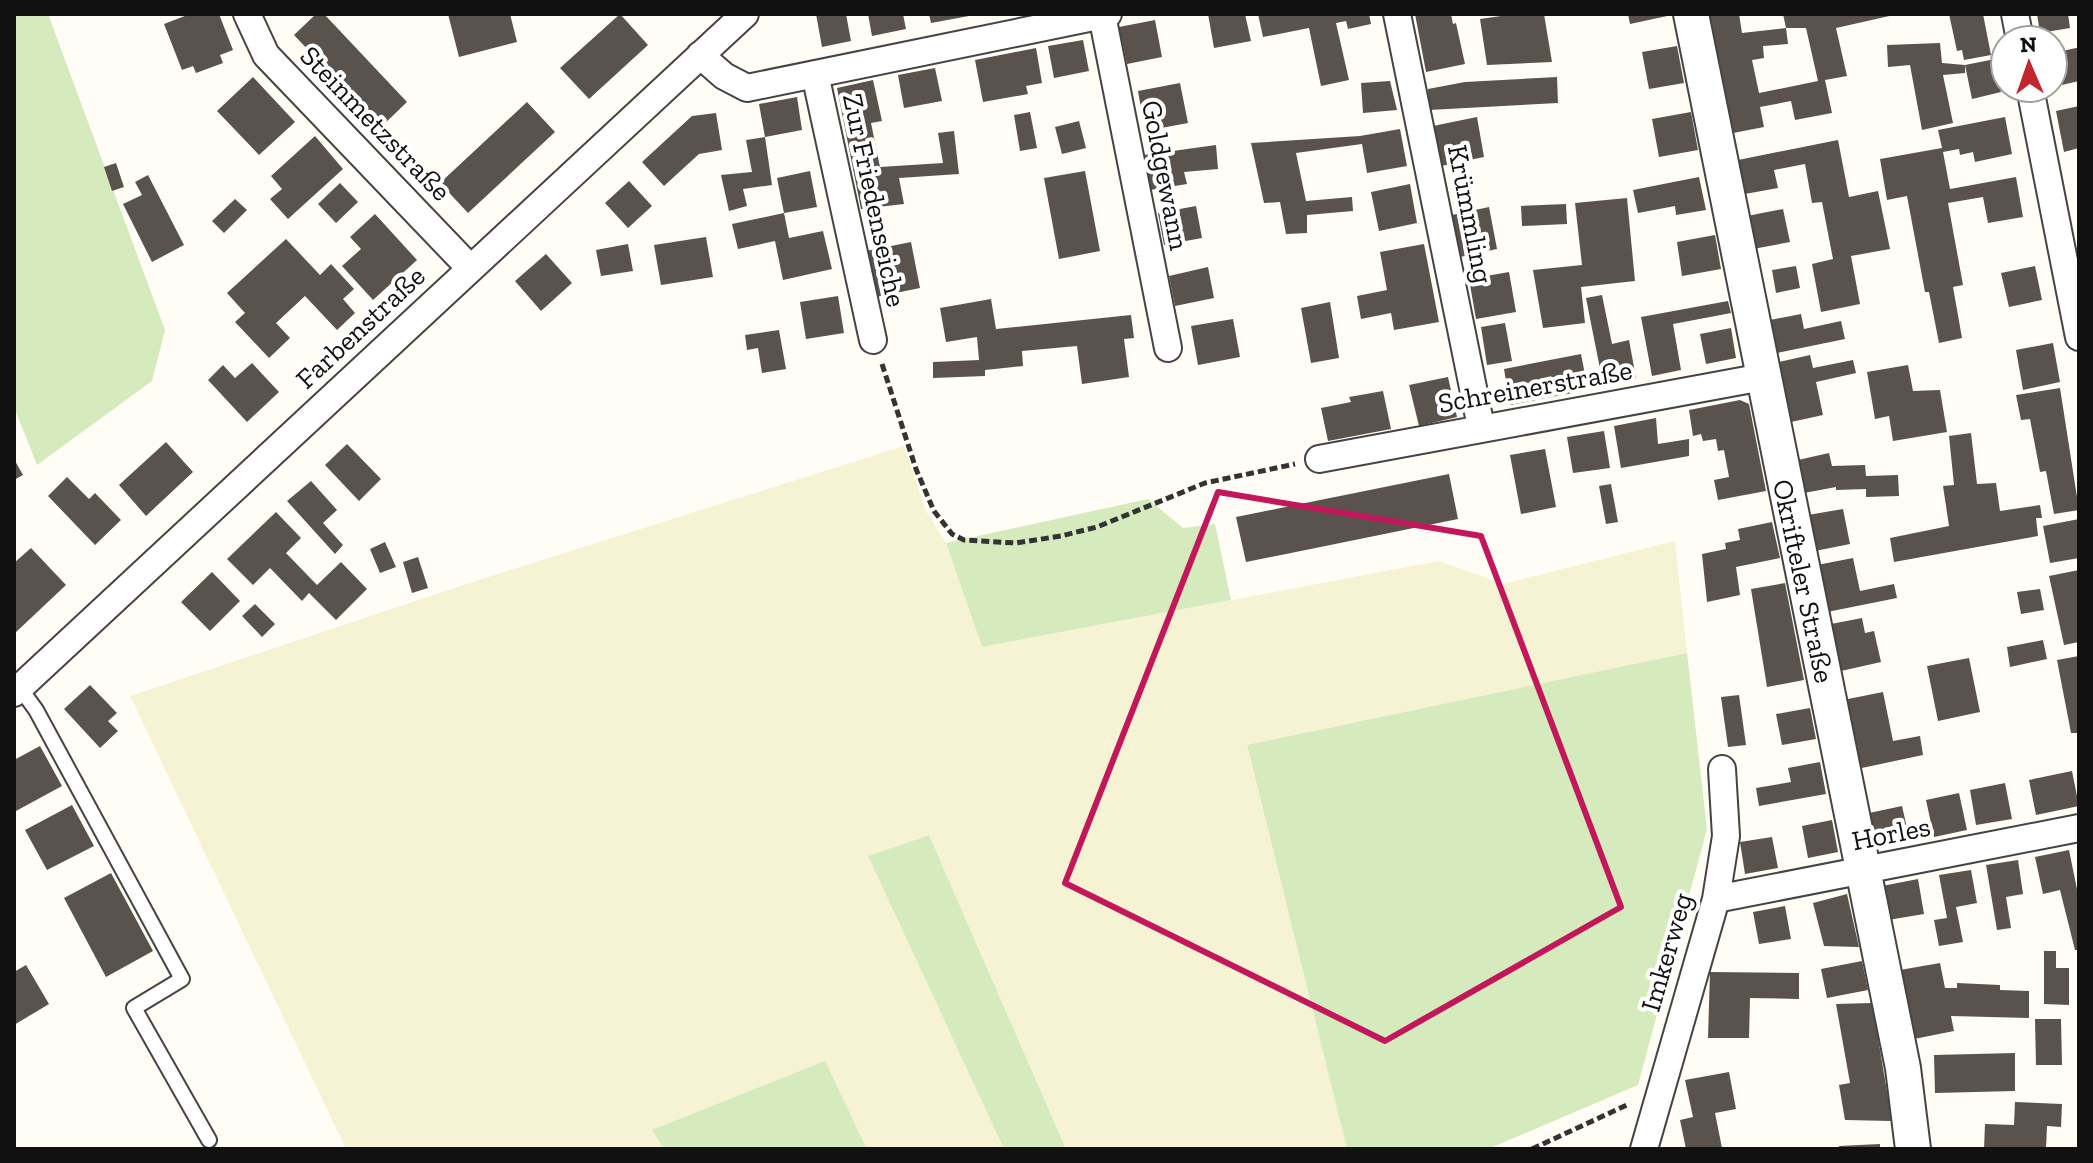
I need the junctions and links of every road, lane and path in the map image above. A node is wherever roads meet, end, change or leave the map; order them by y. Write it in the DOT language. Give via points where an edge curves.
graph roads {
  1 [pos="745,14"];
  2 [pos="1397,14"];
  3 [pos="1691,14"];
  4 [pos="1105,15"];
  5 [pos="255,18"];
  6 [pos="700,55"];
  7 [pos="815,74"];
  8 [pos="2033,104"];
  9 [pos="470,268"];
  10 [pos="2079,337"];
  11 [pos="873,340"];
  12 [pos="1168,348"];
  13 [pos="1763,377"];
  14 [pos="1481,427"];
  15 [pos="1319,459"];
  16 [pos="17,690"];
  17 [pos="1722,769"];
  18 [pos="2079,828"];
  19 [pos="1863,872"];
  20 [pos="1716,899"];
  21 [pos="1660,1090"];
  22 [pos="209,1140"];
  23 [pos="1532,1149"];
  24 [pos="1644,1149"];
  25 [pos="1913,1149"];
  1 -- 6 [label="street, Farbenstraße"];
  2 -- 14 [label="street, Krümmling"];
  3 -- 13 [label="street, Okrifteler Straße"];
  4 -- 7 [label="street"];
  4 -- 12 [label="street, Goldgewann"];
  5 -- 9 [label="street, Steinmetzstraße" via="266,55"];
  6 -- 7 [label="street" via="747,88"];
  6 -- 9 [label="street, Farbenstraße"];
  7 -- 11 [label="street, Zur Friedenseiche"];
  8 -- 10 [label="street"];
  9 -- 16 [label="street, Farbenstraße"];
  11 -- 15 [label="path" via="934,511 952,534 964,540 1016,543 1097,527 1205,483"];
  13 -- 14 [label="street, Schreinerstraße"];
  13 -- 19 [label="street, Okrifteler Straße"];
  14 -- 15 [label="street, Schreinerstraße"];
  16 -- 22 [label="lane, Farbenstraße" via="36,710 182,979 134,1008"];
  17 -- 20 [label="street, Imkerweg" via="1726,836"];
  18 -- 19 [label="street, Horles"];
  19 -- 20 [label="street, Horles"];
  19 -- 25 [label="street, Okrifteler Straße" via="1903,1068"];
  20 -- 21 [label="street, Imkerweg"];
  21 -- 23 [label="path"];
  21 -- 24 [label="street, Imkerweg"];
}
